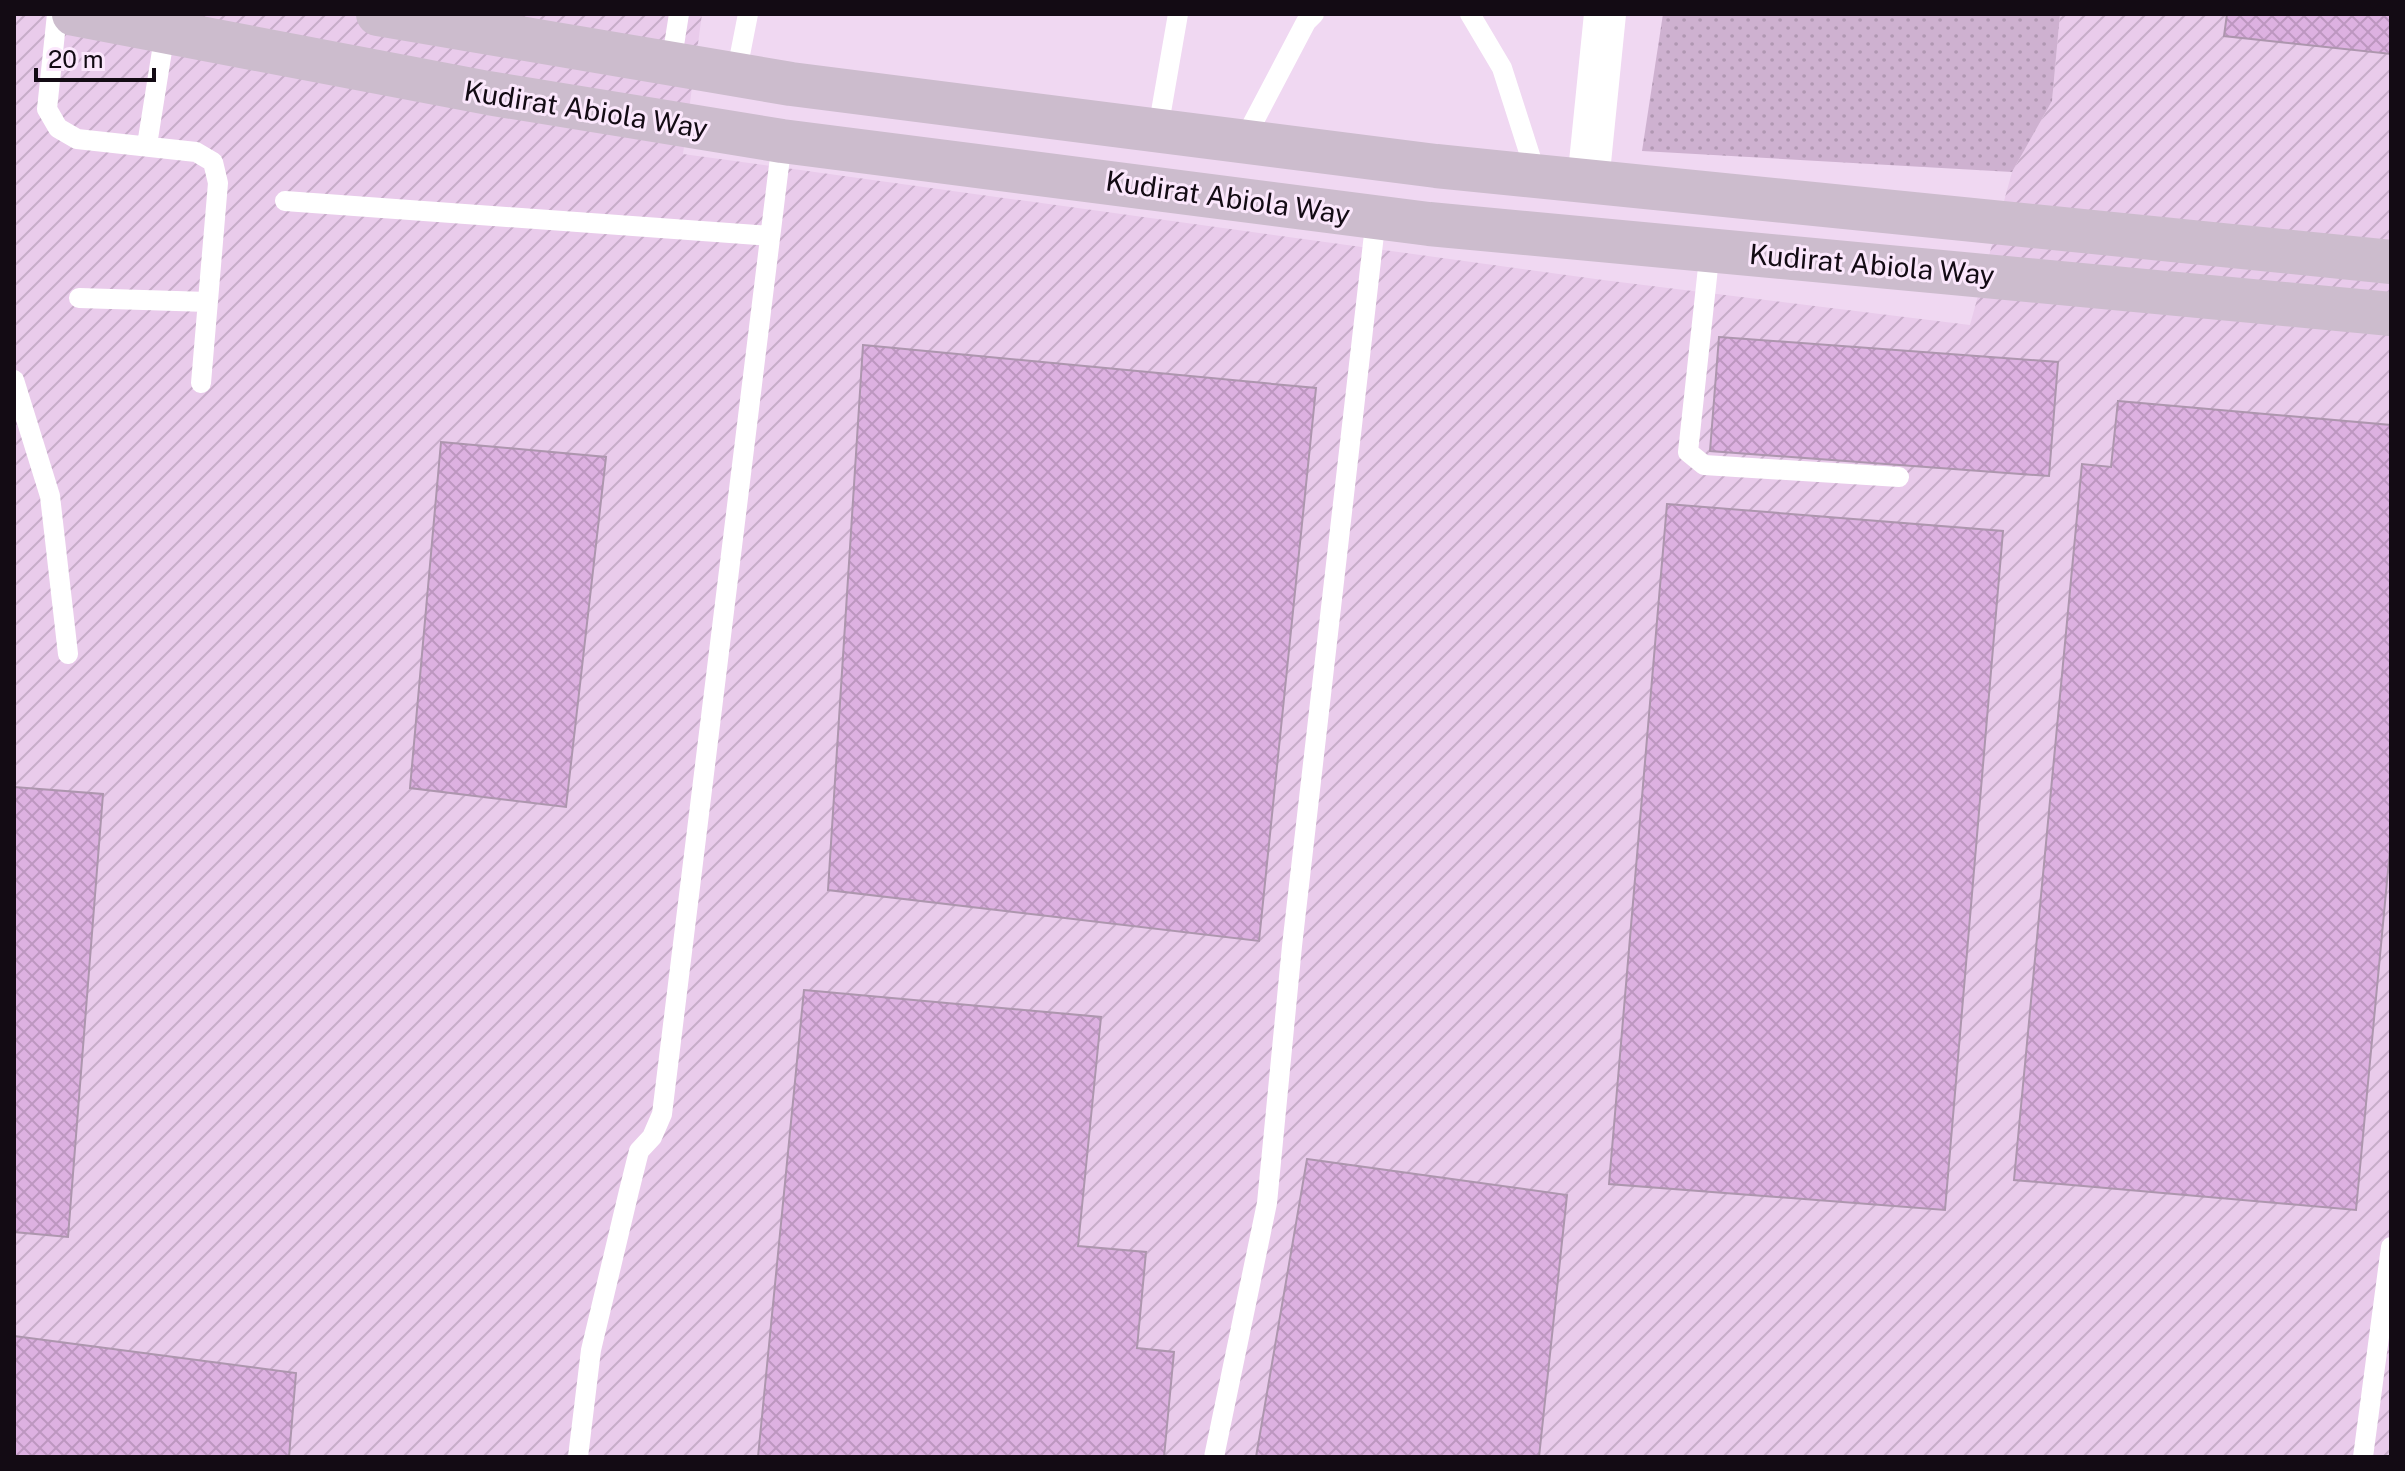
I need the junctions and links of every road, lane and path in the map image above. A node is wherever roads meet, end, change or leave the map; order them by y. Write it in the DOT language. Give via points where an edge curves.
graph roads {
  1 [pos="57,14"];
  2 [pos="74,14"];
  3 [pos="378,14"];
  4 [pos="679,14"];
  5 [pos="748,14"];
  6 [pos="1178,14"];
  7 [pos="1314,14"];
  8 [pos="1470,14"];
  9 [pos="1605,14"];
  10 [pos="464,22"];
  11 [pos="165,32"];
  12 [pos="671,64"];
  13 [pos="736,75"];
  14 [pos="1158,129"];
  15 [pos="1244,140"];
  16 [pos="782,141"];
  17 [pos="147,145"];
  18 [pos="1537,177"];
  19 [pos="1588,182"];
  20 [pos="285,201"];
  21 [pos="1376,217"];
  22 [pos="770,236"];
  23 [pos="1710,249"];
  24 [pos="2391,262"];
  25 [pos="79,298"];
  26 [pos="208,302"];
  27 [pos="2391,314"];
  28 [pos="14,380"];
  29 [pos="201,383"];
  30 [pos="1899,477"];
  31 [pos="68,654"];
  32 [pos="2391,1247"];
  33 [pos="578,1457"];
  34 [pos="1214,1457"];
  35 [pos="2363,1457"];
  1 -- 17 [label="lane" via="47,109 58,128 77,139"];
  2 -- 11 [label="main road, Kudirat Abiola Way"];
  3 -- 10 [label="main road, Kudirat Abiola Way"];
  4 -- 12 [label="lane"];
  5 -- 13 [label="lane"];
  6 -- 14 [label="lane"];
  7 -- 15 [label="lane"];
  8 -- 18 [label="lane" via="1502,68"];
  9 -- 19 [label="street"];
  10 -- 12 [label="main road, Kudirat Abiola Way"];
  11 -- 16 [label="main road, Kudirat Abiola Way"];
  11 -- 17 [label="lane"];
  12 -- 13 [label="main road, Kudirat Abiola Way"];
  13 -- 14 [label="main road, Kudirat Abiola Way"];
  14 -- 15 [label="main road, Kudirat Abiola Way"];
  15 -- 18 [label="main road, Kudirat Abiola Way"];
  16 -- 21 [label="main road, Kudirat Abiola Way"];
  16 -- 22 [label="lane"];
  17 -- 26 [label="lane" via="196,152 213,162 218,183"];
  18 -- 19 [label="main road, Kudirat Abiola Way"];
  19 -- 24 [label="main road, Kudirat Abiola Way"];
  20 -- 22 [label="lane"];
  21 -- 23 [label="main road, Kudirat Abiola Way"];
  21 -- 34 [label="lane" via="1267,1203"];
  22 -- 33 [label="lane" via="662,1114 639,1151 631,1180 591,1350"];
  23 -- 27 [label="main road, Kudirat Abiola Way"];
  23 -- 30 [label="lane" via="1688,452 1704,465"];
  25 -- 26 [label="lane"];
  26 -- 29 [label="lane"];
  28 -- 31 [label="lane" via="50,496"];
  32 -- 35 [label="lane"];
}
